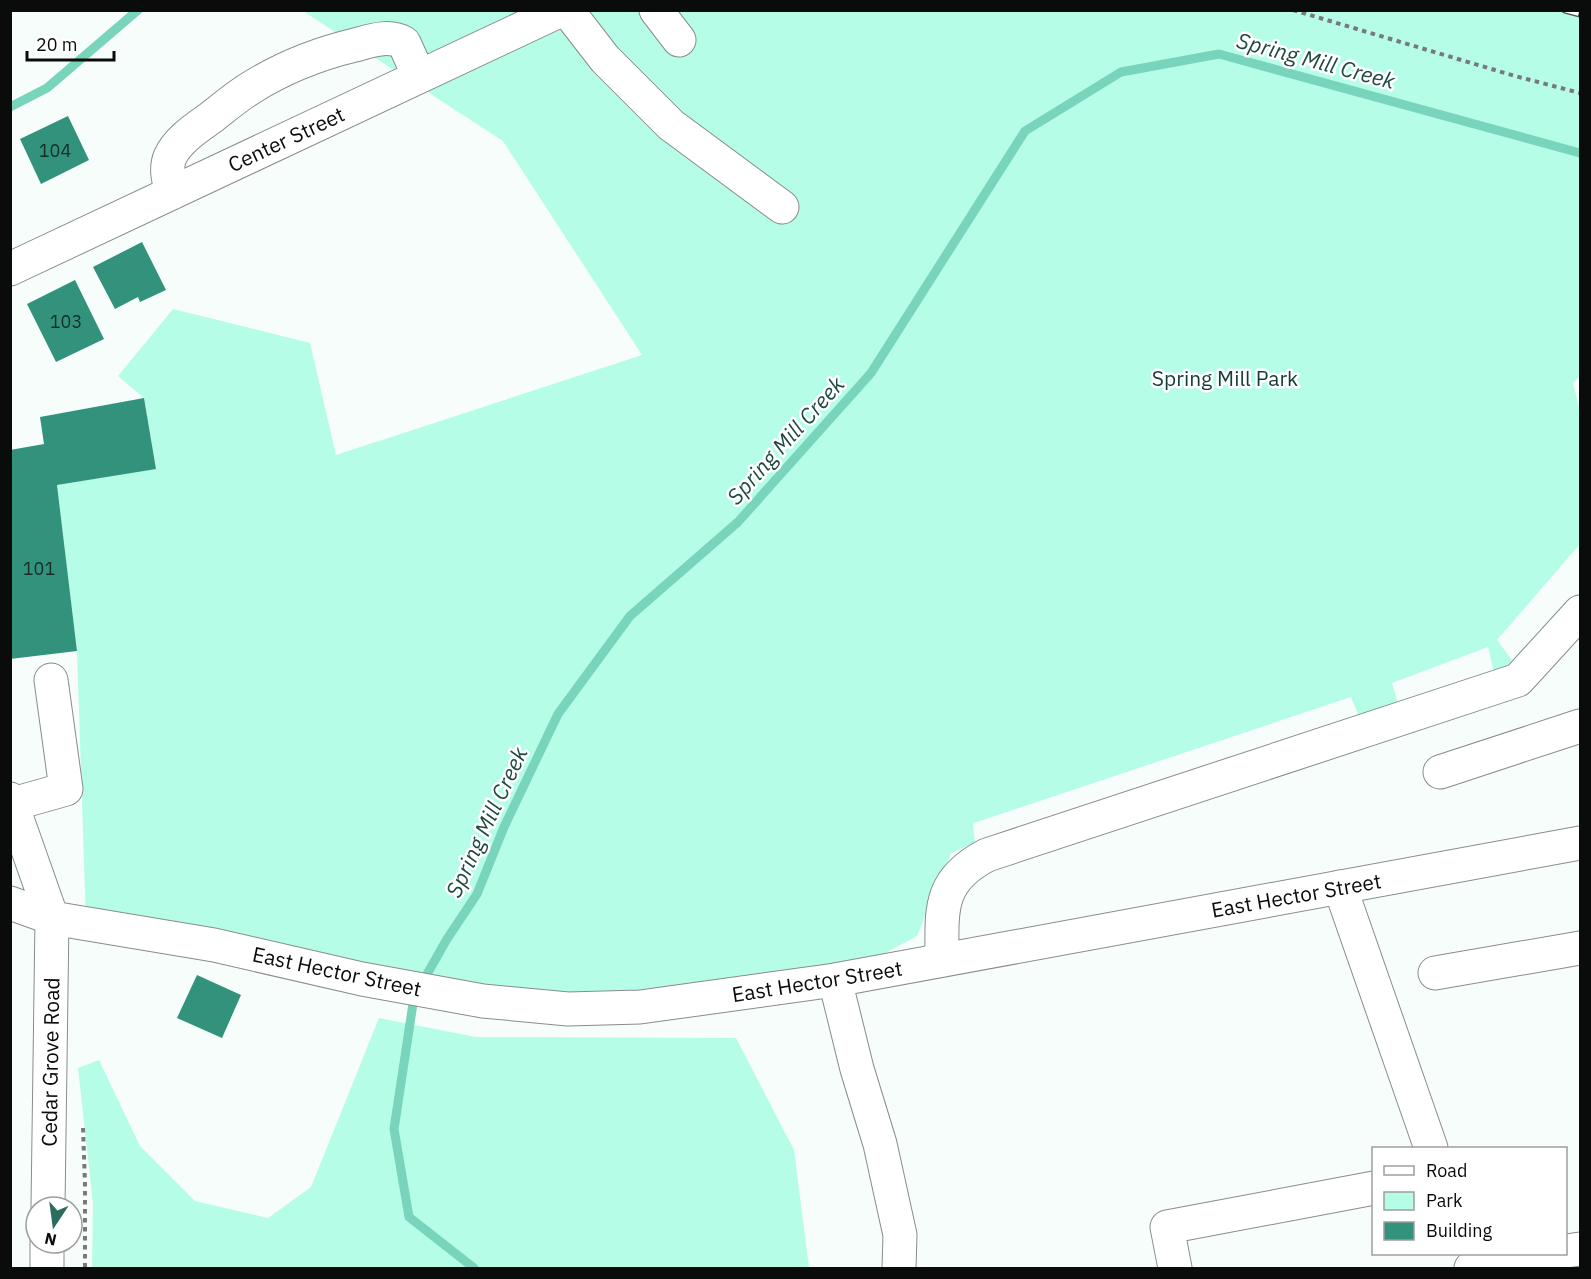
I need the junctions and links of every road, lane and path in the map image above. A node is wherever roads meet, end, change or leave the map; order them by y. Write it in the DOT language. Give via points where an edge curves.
graph roads {
  1 [pos="561,10"];
  2 [pos="567,10"];
  3 [pos="656,10"];
  4 [pos="1293,10"];
  5 [pos="679,40"];
  6 [pos="419,76"];
  7 [pos="1581,93"];
  8 [pos="172,193"];
  9 [pos="782,207"];
  10 [pos="10,269"];
  11 [pos="1581,612"];
  12 [pos="51,680"];
  13 [pos="1581,726"];
  14 [pos="1440,772"];
  15 [pos="12,801"];
  16 [pos="1581,843"];
  17 [pos="1340,887"];
  18 [pos="10,903"];
  19 [pos="52,918"];
  20 [pos="1581,948"];
  21 [pos="942,960"];
  22 [pos="1435,973"];
  23 [pos="835,980"];
  24 [pos="1430,1147"];
  25 [pos="1372,1188"];
  26 [pos="48,1195"];
  27 [pos="1548,1255"];
  28 [pos="899,1269"];
  29 [pos="1175,1269"];
  30 [pos="1471,1269"];
  1 -- 6 [label="main road, Center Street"];
  2 -- 9 [label="main road" via="604,59 671,125"];
  3 -- 5 [label="main road"];
  4 -- 7 [label="path"];
  6 -- 8 [label="main road, Center Street"];
  6 -- 8 [label="main road" via="404,43 392,39 372,40 287,67 250,88 179,145 169,158"];
  8 -- 10 [label="main road, Center Street"];
  11 -- 21 [label="main road" via="1518,680 987,855 969,865 949,889 942,909"];
  12 -- 15 [label="main road" via="66,789"];
  13 -- 14 [label="main road"];
  15 -- 19 [label="main road, Cedar Grove Road"];
  16 -- 17 [label="main road, East Hector Street"];
  17 -- 21 [label="main road, East Hector Street"];
  17 -- 24 [label="main road"];
  18 -- 19 [label="main road, East Hector Street"];
  19 -- 23 [label="main road, East Hector Street" via="214,945 362,979 483,1000 568,1009 640,1007"];
  19 -- 26 [label="main road, Cedar Grove Road"];
  20 -- 22 [label="main road"];
  21 -- 23 [label="main road, East Hector Street"];
  23 -- 28 [label="main road" via="880,1144 900,1235"];
  25 -- 29 [label="main road" via="1167,1227"];
  27 -- 30 [label="main road"];
}
